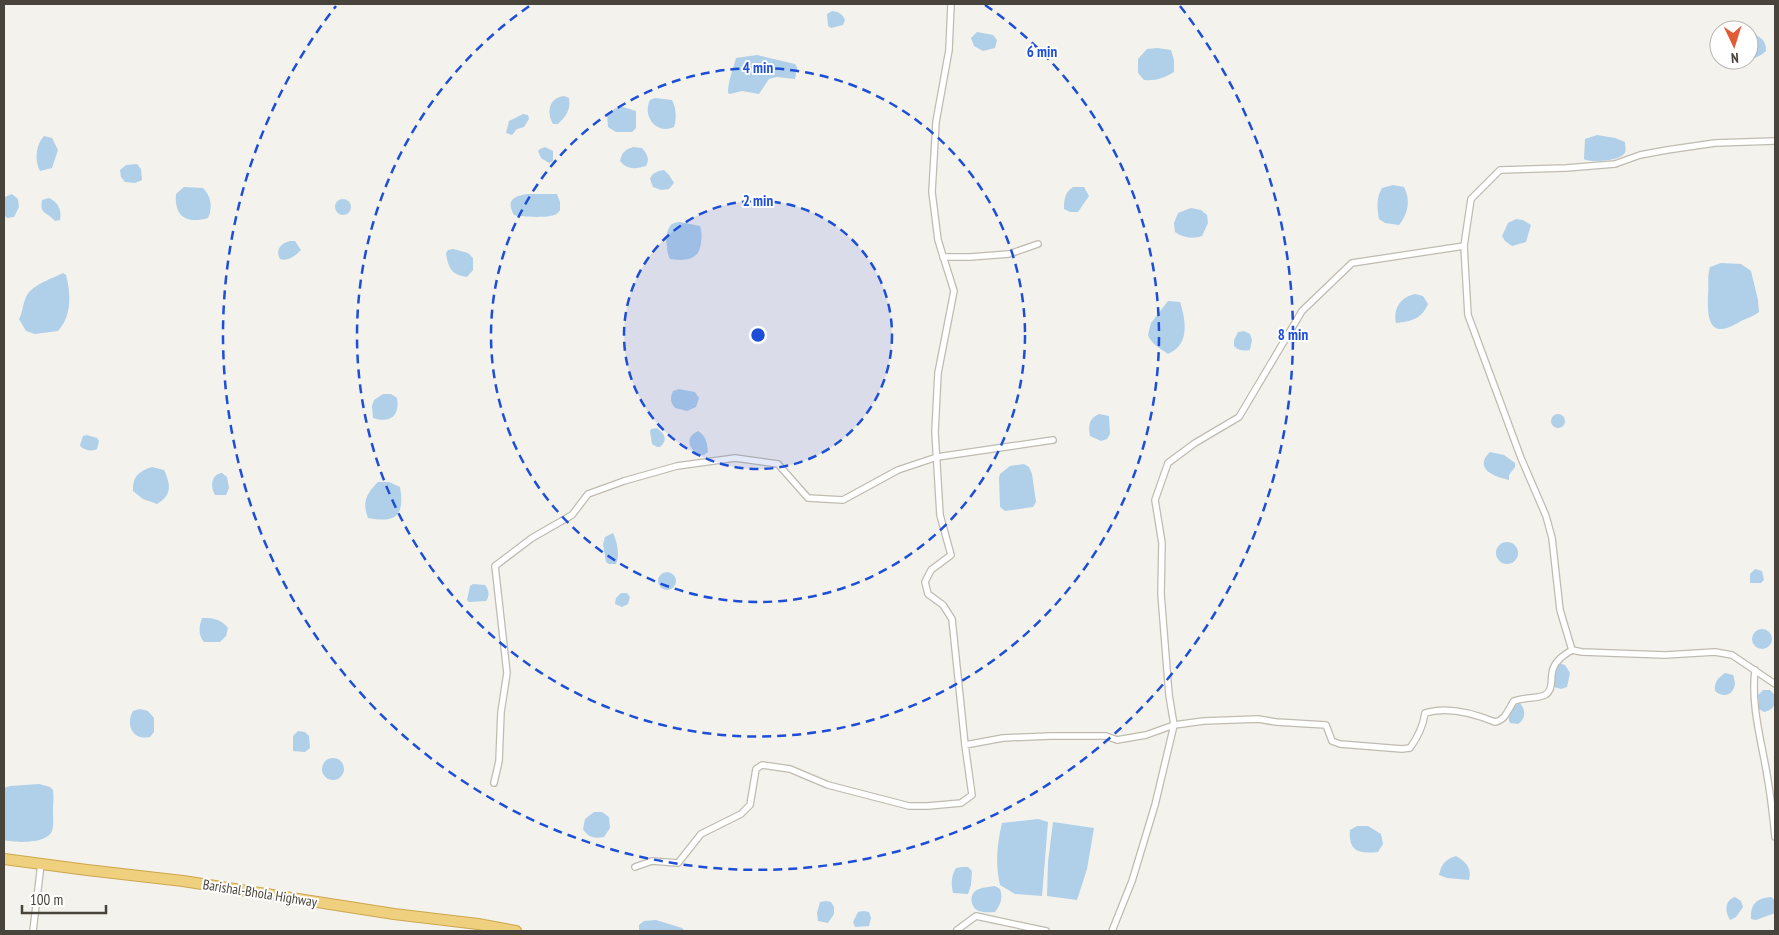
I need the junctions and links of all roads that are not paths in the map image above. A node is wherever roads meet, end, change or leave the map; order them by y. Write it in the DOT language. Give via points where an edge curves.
graph roads {
  1 [pos="951,4"];
  2 [pos="1775,140"];
  3 [pos="1038,244"];
  4 [pos="1464,246"];
  5 [pos="943,257"];
  6 [pos="1053,440"];
  7 [pos="937,457"];
  8 [pos="1572,650"];
  9 [pos="1755,670"];
  10 [pos="1775,684"];
  11 [pos="1174,726"];
  12 [pos="965,745"];
  13 [pos="494,783"];
  14 [pos="1775,838"];
  15 [pos="4,859"];
  16 [pos="41,864"];
  17 [pos="634,867"];
  18 [pos="957,930"];
  19 [pos="33,931"];
  20 [pos="516,931"];
  21 [pos="1046,931"];
  22 [pos="1112,931"];
  1 -- 5 [label="street" via="950,50 936,122 932,192"];
  2 -- 4 [label="street" via="1677,148 1615,164 1500,170 1471,199"];
  3 -- 5 [label="street" via="1009,254"];
  4 -- 8 [label="street" via="1468,315 1546,516 1552,538 1560,610"];
  4 -- 11 [label="street" via="1352,263 1302,311 1239,417 1168,463 1155,500 1162,543 1162,603"];
  5 -- 7 [label="street" via="954,291 938,373"];
  6 -- 7 [label="street"];
  7 -- 12 [label="street" via="940,515 951,555 931,570 925,582 928,594 943,605 952,619"];
  7 -- 13 [label="street" via="898,470 843,500 808,498 778,464 735,458 677,466 588,494 572,515 532,538 495,566 506,673 499,761"];
  8 -- 9 [label="street" via="1666,655 1715,652 1732,655"];
  8 -- 11 [label="street" via="1553,669 1551,686 1545,695 1514,701 1501,721 1494,722 1454,710 1425,713 1418,738 1410,748 1332,742 1326,725 1318,724 1242,719 1188,722"];
  9 -- 10 [label="street"];
  9 -- 14 [label="street" via="1754,696"];
  11 -- 12 [label="street" via="1117,740 1106,736 1050,736 1003,738"];
  11 -- 22 [label="street" via="1155,805"];
  12 -- 17 [label="street" via="972,795 960,803 909,806 828,785 790,769 762,765 756,769 750,805 741,814 701,834 678,863 652,861"];
  15 -- 16 [label="highway, Barishal-Bhola Highway"];
  16 -- 19 [label="street"];
  16 -- 20 [label="highway, Barishal-Bhola Highway" via="183,881"];
  18 -- 21 [label="street" via="976,916"];
}
